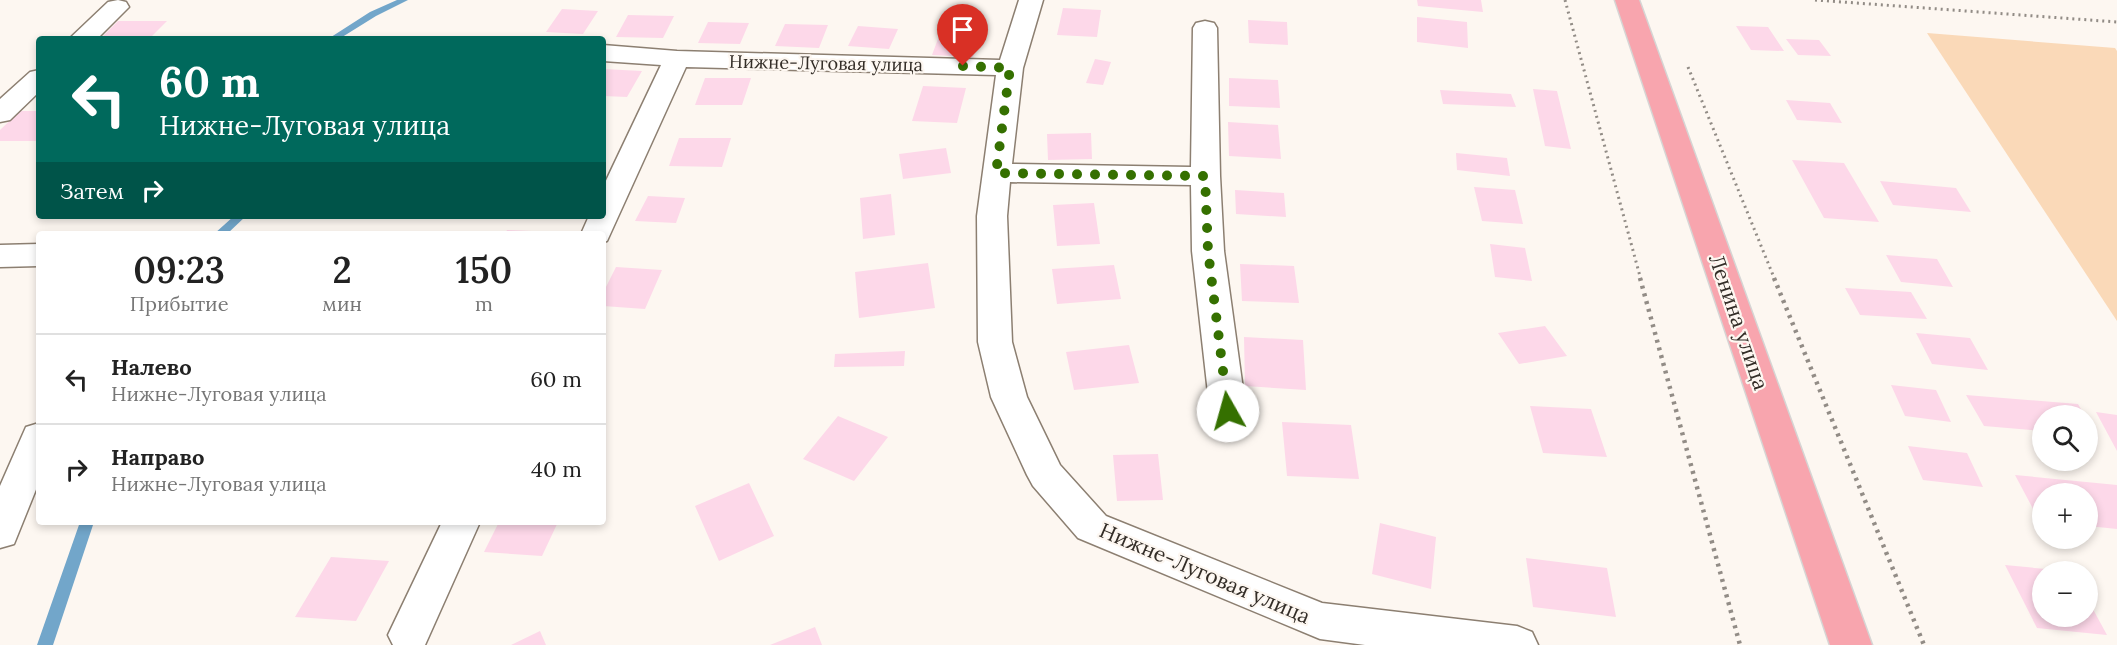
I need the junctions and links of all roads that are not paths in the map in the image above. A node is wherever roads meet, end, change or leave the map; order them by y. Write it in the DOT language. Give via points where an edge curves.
graph roads {
  1 [pos="1031,0"];
  2 [pos="1627,0"];
  3 [pos="117,7"];
  4 [pos="1205,28"];
  5 [pos="85,36"];
  6 [pos="606,53"];
  7 [pos="677,59"];
  8 [pos="1010,68"];
  9 [pos="36,81"];
  10 [pos="0,114"];
  11 [pos="996,173"];
  12 [pos="1205,176"];
  13 [pos="606,212"];
  14 [pos="36,255"];
  15 [pos="0,256"];
  16 [pos="1228,411"];
  17 [pos="36,444"];
  18 [pos="461,525"];
  19 [pos="0,532"];
  20 [pos="409,635"];
  21 [pos="1517,645"];
  22 [pos="1851,645"];
  1 -- 8 [label="street, Нижне-Луговая улица"];
  2 -- 22 [label="main road, Ленина улица"];
  3 -- 5 [label="street"];
  4 -- 12 [label="street"];
  6 -- 7 [label="street, Нижне-Луговая улица"];
  7 -- 8 [label="street, Нижне-Луговая улица"];
  7 -- 13 [label="street"];
  8 -- 11 [label="street, Нижне-Луговая улица"];
  9 -- 10 [label="street"];
  11 -- 12 [label="street"];
  11 -- 21 [label="street, Нижне-Луговая улица" via="992,216 995,342 1009,396 1046,475 1092,527 1320,621"];
  12 -- 16 [label="street" via="1208,251"];
  14 -- 15 [label="street"];
  17 -- 19 [label="street"];
  18 -- 20 [label="street"];
}
